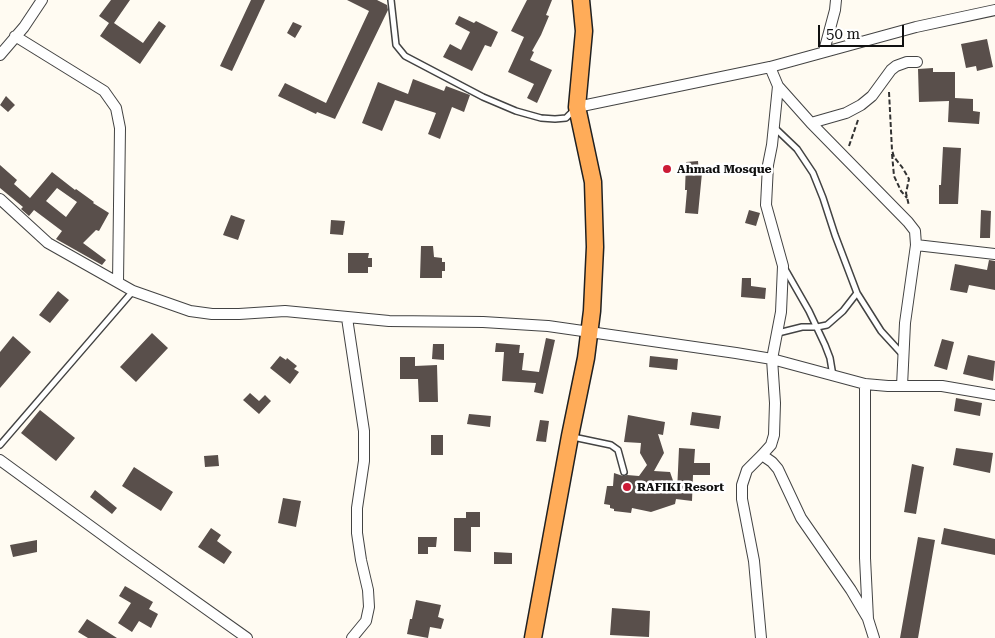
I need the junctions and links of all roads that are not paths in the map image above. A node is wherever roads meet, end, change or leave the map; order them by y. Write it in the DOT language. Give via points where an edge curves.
graph roads {
  1 [pos="42,0"];
  2 [pos="391,0"];
  3 [pos="581,0"];
  4 [pos="836,0"];
  5 [pos="995,10"];
  6 [pos="0,38"];
  7 [pos="13,39"];
  8 [pos="824,51"];
  9 [pos="0,55"];
  10 [pos="916,62"];
  11 [pos="770,67"];
  12 [pos="778,86"];
  13 [pos="577,107"];
  14 [pos="812,123"];
  15 [pos="773,126"];
  16 [pos="0,199"];
  17 [pos="916,245"];
  18 [pos="995,254"];
  19 [pos="783,266"];
  20 [pos="118,282"];
  21 [pos="134,291"];
  22 [pos="857,293"];
  23 [pos="347,318"];
  24 [pos="816,327"];
  25 [pos="590,332"];
  26 [pos="778,333"];
  27 [pos="903,355"];
  28 [pos="772,359"];
  29 [pos="833,376"];
  30 [pos="865,384"];
  31 [pos="902,386"];
  32 [pos="995,395"];
  33 [pos="570,436"];
  34 [pos="0,445"];
  35 [pos="762,456"];
  36 [pos="0,460"];
  37 [pos="624,472"];
  38 [pos="868,619"];
  39 [pos="247,638"];
  40 [pos="352,638"];
  41 [pos="533,638"];
  42 [pos="761,638"];
  43 [pos="874,638"];
  1 -- 7 [label="street"];
  2 -- 13 [label="lane" via="396,45 405,56 483,97 528,115 555,120 566,118"];
  3 -- 13 [label="highway" via="584,31"];
  4 -- 8 [label="street"];
  5 -- 8 [label="street"];
  6 -- 7 [label="street"];
  7 -- 9 [label="street"];
  7 -- 20 [label="street" via="104,91 116,108 120,128"];
  8 -- 11 [label="street"];
  10 -- 14 [label="street" via="896,66 861,105"];
  11 -- 12 [label="street"];
  11 -- 13 [label="street"];
  12 -- 14 [label="street"];
  12 -- 15 [label="street"];
  13 -- 25 [label="highway" via="593,182 594,276"];
  14 -- 17 [label="street" via="908,222 914,231"];
  15 -- 19 [label="street" via="766,205"];
  15 -- 22 [label="lane" via="797,150 812,173"];
  16 -- 20 [label="street" via="48,244"];
  17 -- 18 [label="street"];
  17 -- 27 [label="street"];
  19 -- 24 [label="lane"];
  19 -- 26 [label="street"];
  20 -- 21 [label="street"];
  21 -- 23 [label="street" via="190,311 212,314 285,310"];
  21 -- 34 [label="lane"];
  22 -- 24 [label="lane" via="832,322"];
  22 -- 27 [label="lane" via="881,331"];
  23 -- 25 [label="street" via="492,322"];
  23 -- 40 [label="street" via="364,431 357,533 369,607 366,621"];
  24 -- 26 [label="lane"];
  24 -- 29 [label="lane" via="830,358"];
  25 -- 28 [label="street"];
  25 -- 33 [label="highway"];
  26 -- 28 [label="street"];
  27 -- 31 [label="street"];
  28 -- 29 [label="street"];
  28 -- 35 [label="street" via="774,435"];
  29 -- 30 [label="street"];
  30 -- 31 [label="street"];
  30 -- 38 [label="street"];
  31 -- 32 [label="street" via="942,386"];
  33 -- 37 [label="lane" via="611,445 618,450"];
  33 -- 41 [label="highway"];
  35 -- 38 [label="street" via="778,470 801,518"];
  35 -- 42 [label="street" via="747,470 742,485 754,561"];
  36 -- 39 [label="street"];
  38 -- 43 [label="street"];
}
